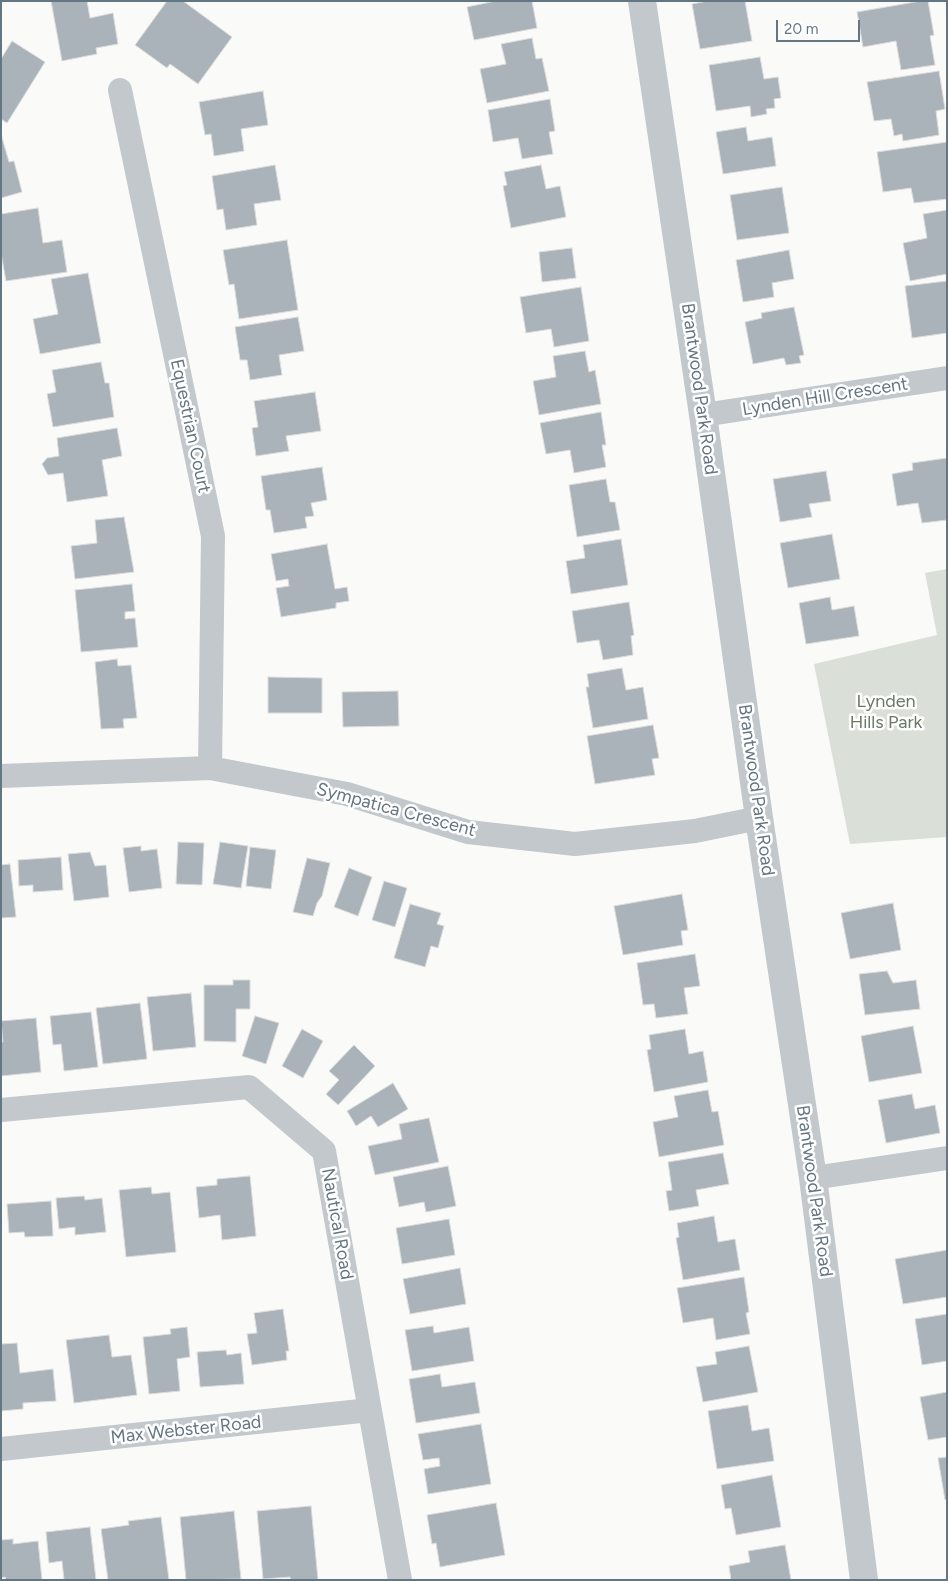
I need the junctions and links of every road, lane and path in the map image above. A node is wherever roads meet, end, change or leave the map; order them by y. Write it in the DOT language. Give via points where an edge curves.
graph roads {
  1 [pos="642,1"];
  2 [pos="120,90"];
  3 [pos="947,378"];
  4 [pos="703,415"];
  5 [pos="210,768"];
  6 [pos="1,776"];
  7 [pos="759,818"];
  8 [pos="1,1110"];
  9 [pos="947,1158"];
  10 [pos="813,1178"];
  11 [pos="370,1410"];
  12 [pos="1,1449"];
  13 [pos="400,1580"];
  14 [pos="864,1580"];
  1 -- 4 [label="street, Brantwood Park Road"];
  2 -- 5 [label="street, Equestrian Court" via="212,536"];
  3 -- 4 [label="street, Lynden Hill Crescent"];
  4 -- 7 [label="street, Brantwood Park Road"];
  5 -- 6 [label="street, Sympatica Crescent"];
  5 -- 7 [label="street, Sympatica Crescent" via="347,794 468,832 575,844 695,831"];
  7 -- 10 [label="street, Brantwood Park Road"];
  8 -- 11 [label="street, Nautical Road" via="249,1087 324,1151"];
  9 -- 10 [label="street"];
  10 -- 14 [label="street, Brantwood Park Road"];
  11 -- 12 [label="street, Max Webster Road"];
  11 -- 13 [label="street, Nautical Road"];
}
